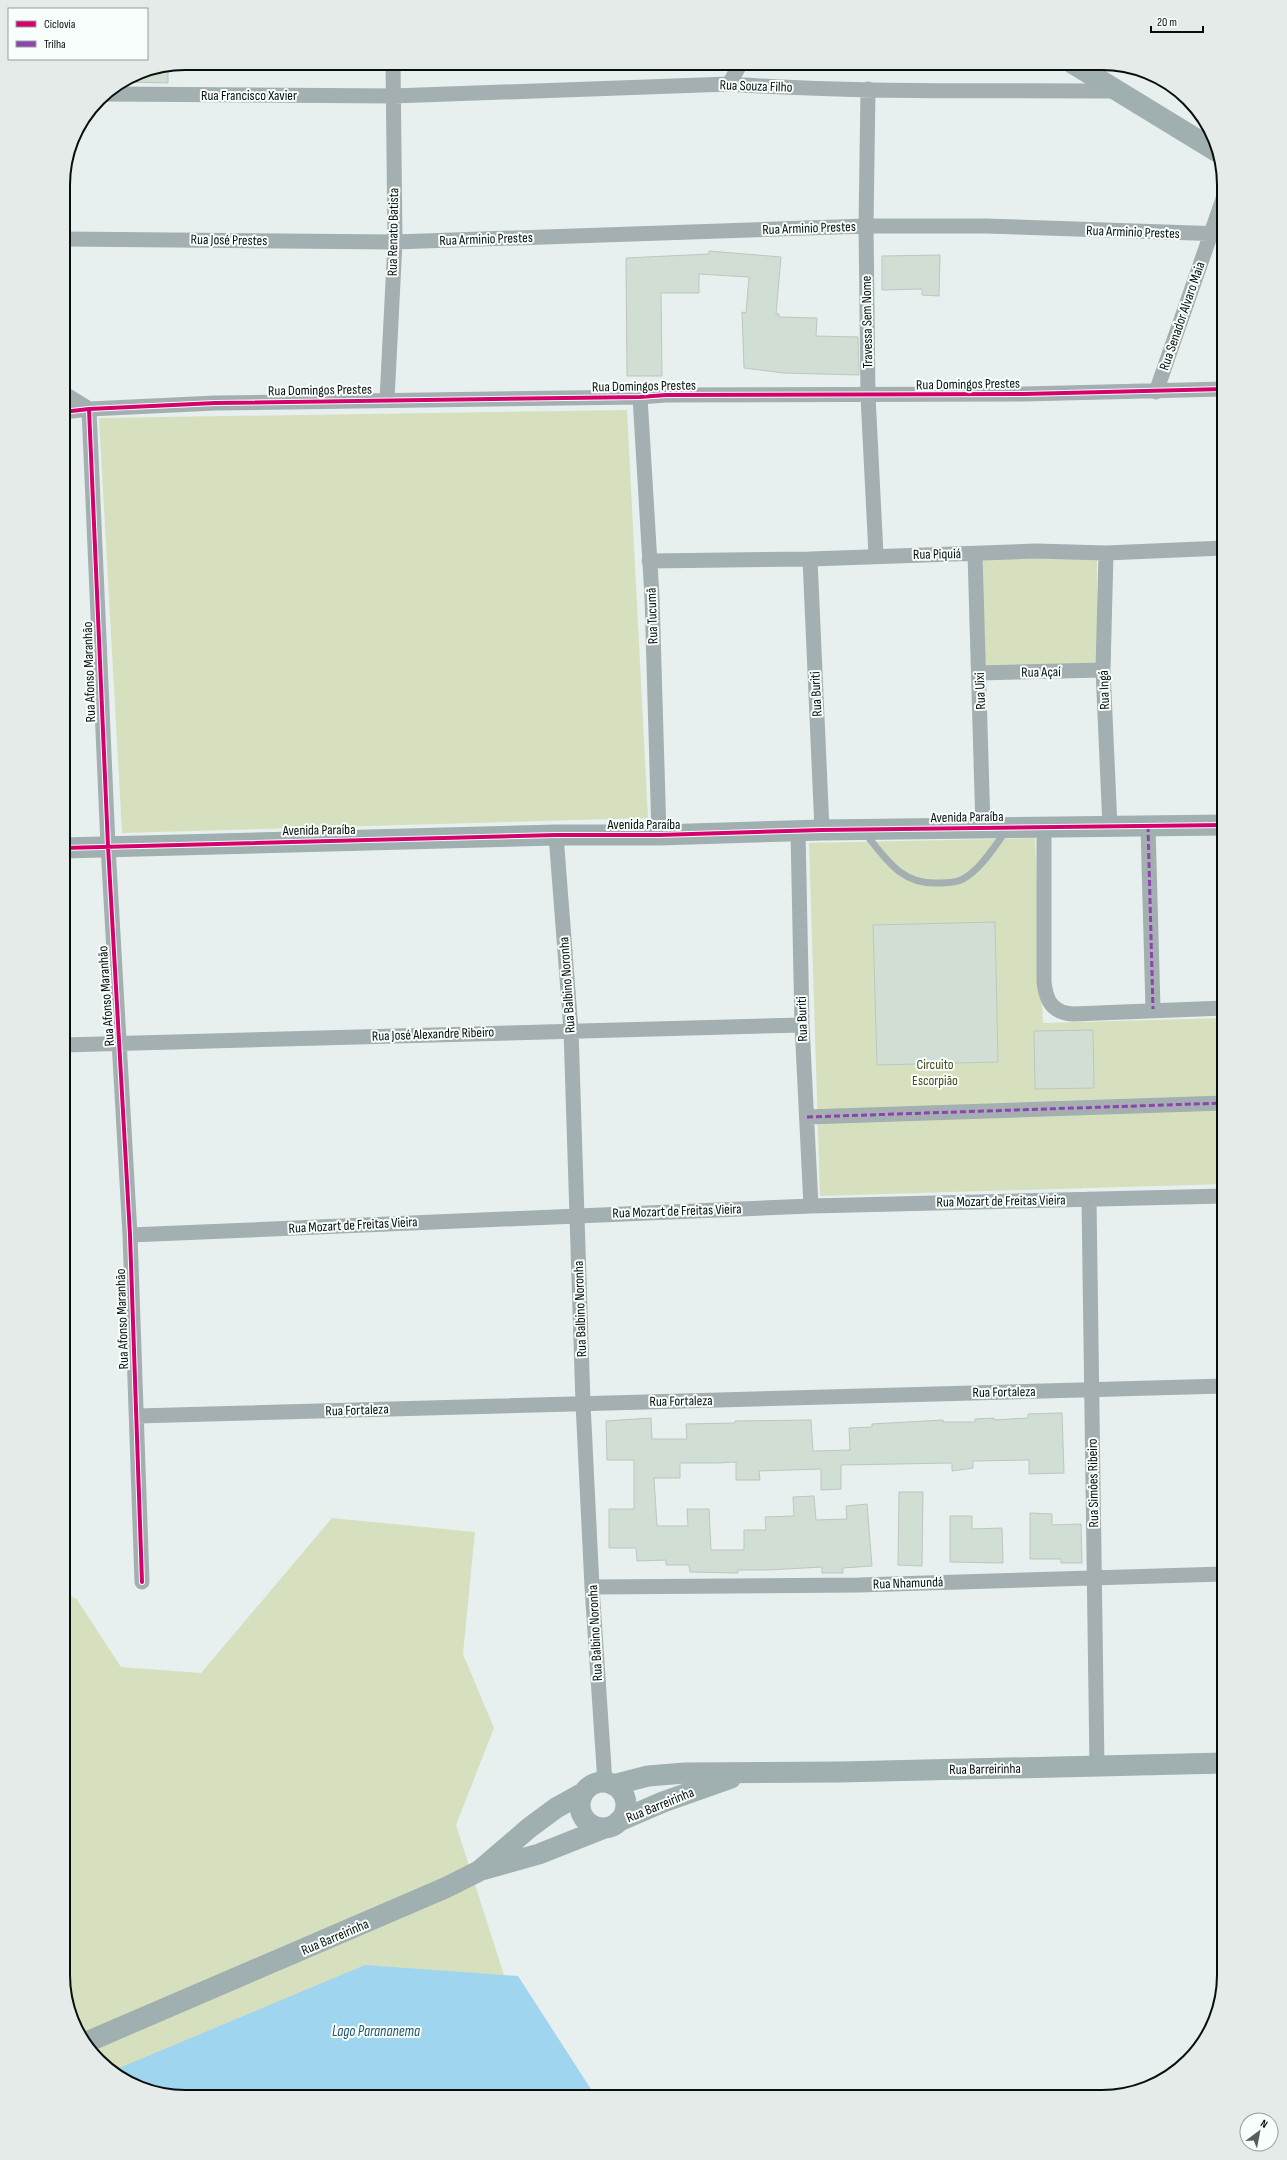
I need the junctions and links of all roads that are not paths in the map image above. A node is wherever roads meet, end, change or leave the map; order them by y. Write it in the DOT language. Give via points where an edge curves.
graph roads {
  1 [pos="393,70"];
  2 [pos="737,70"];
  3 [pos="1084,70"];
  4 [pos="729,84"];
  5 [pos="868,89"];
  6 [pos="1120,91"];
  7 [pos="114,94"];
  8 [pos="393,96"];
  9 [pos="1211,148"];
  10 [pos="866,226"];
  11 [pos="1217,234"];
  12 [pos="70,239"];
  13 [pos="395,242"];
  14 [pos="1217,389"];
  15 [pos="1156,392"];
  16 [pos="868,396"];
  17 [pos="70,397"];
  18 [pos="640,397"];
  19 [pos="387,400"];
  20 [pos="89,409"];
  21 [pos="70,411"];
  22 [pos="1217,548"];
  23 [pos="1106,553"];
  24 [pos="975,554"];
  25 [pos="876,555"];
  26 [pos="810,559"];
  27 [pos="650,561"];
  28 [pos="1104,670"];
  29 [pos="979,673"];
  30 [pos="1217,825"];
  31 [pos="1148,826"];
  32 [pos="1010,827"];
  33 [pos="1110,827"];
  34 [pos="983,828"];
  35 [pos="1044,828"];
  36 [pos="822,830"];
  37 [pos="862,830"];
  38 [pos="798,832"];
  39 [pos="556,835"];
  40 [pos="659,836"];
  41 [pos="108,846"];
  42 [pos="70,848"];
  43 [pos="1217,1008"];
  44 [pos="1153,1009"];
  45 [pos="802,1025"];
  46 [pos="571,1030"];
  47 [pos="120,1042"];
  48 [pos="70,1045"];
  49 [pos="1217,1103"];
  50 [pos="807,1117"];
  51 [pos="1217,1196"];
  52 [pos="1089,1200"];
  53 [pos="811,1206"];
  54 [pos="576,1215"];
  55 [pos="130,1234"];
  56 [pos="1217,1386"];
  57 [pos="1092,1390"];
  58 [pos="583,1403"];
  59 [pos="137,1416"];
  60 [pos="1217,1574"];
  61 [pos="1094,1577"];
  62 [pos="142,1582"];
  63 [pos="592,1587"];
  64 [pos="1217,1763"];
  65 [pos="1097,1767"];
  66 [pos="746,1774"];
  67 [pos="609,1784"];
  68 [pos="583,1793"];
  69 [pos="611,1825"];
  70 [pos="479,1871"];
  71 [pos="90,2041"];
  1 -- 8 [label="street, Rua Renato Batista"];
  2 -- 4 [label="street"];
  3 -- 6 [label="street"];
  4 -- 5 [label="street, Rua Souza Filho"];
  4 -- 8 [label="street, Rua Souza Filho"];
  5 -- 6 [label="street, Rua Souza Filho"];
  5 -- 10 [label="street, Travessa Sem Nome"];
  6 -- 9 [label="street"];
  7 -- 8 [label="street, Rua Francisco Xavier"];
  8 -- 13 [label="street, Rua Renato Batista"];
  10 -- 11 [label="street, Rua Arminio Prestes" via="986,226"];
  10 -- 13 [label="street, Rua Arminio Prestes"];
  10 -- 16 [label="street, Travessa Sem Nome"];
  11 -- 15 [label="street, Rua Senador Alvaro Maia"];
  12 -- 13 [label="street, Rua José Prestes"];
  13 -- 19 [label="street, Rua Renato Batista"];
  14 -- 15 [label="street, Rua Domingos Prestes"];
  15 -- 16 [label="street, Rua Domingos Prestes"];
  16 -- 18 [label="street, Rua Domingos Prestes"];
  16 -- 25 [label="street, Travessa Sem Nome"];
  17 -- 20 [label="street"];
  18 -- 19 [label="street, Rua Domingos Prestes"];
  18 -- 27 [label="street, Rua Tucumã"];
  19 -- 20 [label="street, Rua Domingos Prestes" via="216,403"];
  20 -- 21 [label="street, Rua Domingos Prestes"];
  20 -- 41 [label="street, Rua Afonso Maranhão"];
  22 -- 23 [label="street, Rua Piquiá"];
  23 -- 24 [label="street, Rua Piquiá" via="1036,551"];
  23 -- 28 [label="street, Rua Ingá"];
  24 -- 25 [label="street, Rua Piquiá"];
  24 -- 29 [label="street, Rua Uixi"];
  25 -- 26 [label="street, Rua Piquiá"];
  26 -- 27 [label="street, Rua Piquiá"];
  26 -- 36 [label="street, Rua Buriti"];
  27 -- 40 [label="street, Rua Tucumã"];
  28 -- 29 [label="street, Rua Açaí"];
  28 -- 33 [label="street, Rua Ingá"];
  29 -- 34 [label="street, Rua Uixi"];
  30 -- 31 [label="street, Avenida Paraíba"];
  31 -- 33 [label="street, Avenida Paraíba"];
  31 -- 44 [label="street"];
  32 -- 34 [label="street, Avenida Paraíba"];
  32 -- 35 [label="street, Avenida Paraíba"];
  32 -- 37 [label="lane" via="968,875 954,882 933,883 914,880 900,873"];
  33 -- 35 [label="street, Avenida Paraíba"];
  34 -- 37 [label="street, Avenida Paraíba"];
  35 -- 44 [label="street" via="1044,962 1048,1000 1055,1009 1065,1014"];
  36 -- 37 [label="street, Avenida Paraíba"];
  36 -- 38 [label="street, Avenida Paraíba"];
  38 -- 40 [label="street, Avenida Paraíba"];
  38 -- 45 [label="street, Rua Buriti"];
  39 -- 40 [label="street, Avenida Paraíba"];
  39 -- 41 [label="street, Avenida Paraíba"];
  39 -- 46 [label="street, Rua Balbino Noronha"];
  41 -- 42 [label="street, Avenida Paraíba"];
  41 -- 47 [label="street, Rua Afonso Maranhão"];
  43 -- 44 [label="street"];
  45 -- 46 [label="street, Rua José Alexandre Ribeiro"];
  45 -- 50 [label="street, Rua Buriti"];
  46 -- 47 [label="street, Rua José Alexandre Ribeiro"];
  46 -- 54 [label="street, Rua Balbino Noronha"];
  47 -- 48 [label="street, Rua José Alexandre Ribeiro"];
  47 -- 55 [label="street, Rua Afonso Maranhão"];
  49 -- 50 [label="street"];
  50 -- 53 [label="street, Rua Buriti"];
  51 -- 52 [label="street, Rua Mozart de Freitas Vieira"];
  52 -- 53 [label="street, Rua Mozart de Freitas Vieira"];
  52 -- 57 [label="street, Rua Simões Ribeiro"];
  53 -- 54 [label="street, Rua Mozart de Freitas Vieira"];
  54 -- 55 [label="street, Rua Mozart de Freitas Vieira"];
  54 -- 58 [label="street, Rua Balbino Noronha"];
  55 -- 59 [label="street, Rua Afonso Maranhão"];
  56 -- 57 [label="street, Rua Fortaleza"];
  57 -- 58 [label="street, Rua Fortaleza"];
  57 -- 61 [label="street, Rua Simões Ribeiro"];
  58 -- 59 [label="street, Rua Fortaleza"];
  58 -- 63 [label="street, Rua Balbino Noronha"];
  59 -- 62 [label="street, Rua Afonso Maranhão"];
  60 -- 61 [label="street, Rua Nhamundá"];
  61 -- 63 [label="street, Rua Nhamundá" via="859,1585"];
  61 -- 65 [label="street, Rua Simões Ribeiro"];
  63 -- 67 [label="street, Rua Balbino Noronha"];
  64 -- 65 [label="street, Rua Barreirinha"];
  65 -- 66 [label="street, Rua Barreirinha"];
  66 -- 67 [label="street, Rua Barreirinha" via="658,1775"];
  66 -- 69 [label="street, Rua Barreirinha" via="663,1802"];
  67 -- 68 [label="street, Rua Barreirinha" via="593,1785"];
  67 -- 69 [label="street, Rua Barreirinha" via="620,1790 626,1806"];
  68 -- 69 [label="street" via="580,1811 585,1820 593,1826"];
  68 -- 70 [label="street, Rua Barreirinha" via="556,1808 529,1828"];
  69 -- 70 [label="street, Rua Barreirinha" via="539,1854"];
  70 -- 71 [label="street, Rua Barreirinha" via="361,1926"];
}
